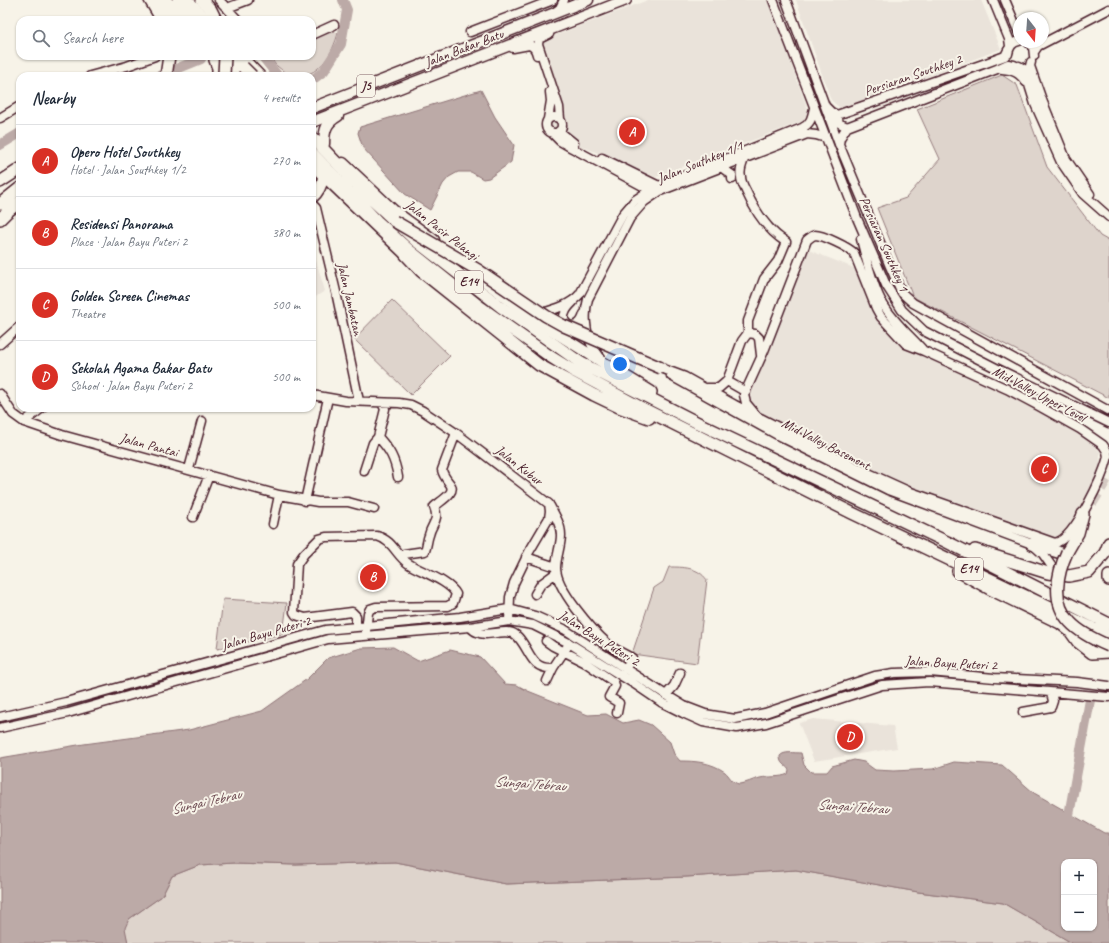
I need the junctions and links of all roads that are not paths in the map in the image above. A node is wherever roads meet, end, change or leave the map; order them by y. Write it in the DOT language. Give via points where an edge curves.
graph roads {
  1 [pos="150,0"];
  2 [pos="157,0"];
  3 [pos="165,0"];
  4 [pos="178,0"];
  5 [pos="188,0"];
  6 [pos="202,0"];
  7 [pos="219,0"];
  8 [pos="248,0"];
  9 [pos="553,0"];
  10 [pos="564,0"];
  11 [pos="570,0"];
  12 [pos="626,0"];
  13 [pos="773,0"];
  14 [pos="786,0"];
  15 [pos="993,0"];
  16 [pos="1005,0"];
  17 [pos="585,1"];
  18 [pos="1109,3"];
  19 [pos="227,8"];
  20 [pos="1109,9"];
  21 [pos="553,14"];
  22 [pos="160,16"];
  23 [pos="172,16"];
  24 [pos="181,16"];
  25 [pos="194,16"];
  26 [pos="203,16"];
  27 [pos="214,16"];
  28 [pos="234,16"];
  29 [pos="572,20"];
  30 [pos="1013,20"];
  31 [pos="334,25"];
  32 [pos="796,28"];
  33 [pos="1004,28"];
  34 [pos="470,32"];
  35 [pos="785,32"];
  36 [pos="316,33"];
  37 [pos="1049,37"];
  38 [pos="1049,37"];
  39 [pos="1013,44"];
  40 [pos="1009,48"];
  41 [pos="1032,48"];
  42 [pos="1037,48"];
  43 [pos="1040,48"];
  44 [pos="496,50"];
  45 [pos="1034,52"];
  46 [pos="144,60"];
  47 [pos="168,60"];
  48 [pos="216,60"];
  49 [pos="216,60"];
  50 [pos="218,60"];
  51 [pos="225,60"];
  52 [pos="236,60"];
  53 [pos="243,60"];
  54 [pos="995,60"];
  55 [pos="1031,62"];
  56 [pos="1017,65"];
  57 [pos="997,69"];
  58 [pos="105,72"];
  59 [pos="167,72"];
  60 [pos="218,72"];
  61 [pos="224,72"];
  62 [pos="225,72"];
  63 [pos="233,72"];
  64 [pos="250,72"];
  65 [pos="251,72"];
  66 [pos="1033,75"];
  67 [pos="1029,86"];
  68 [pos="328,101"];
  69 [pos="316,103"];
  70 [pos="359,104"];
  71 [pos="316,106"];
  72 [pos="826,106"];
  73 [pos="814,107"];
  74 [pos="16,108"];
  75 [pos="837,115"];
  76 [pos="0,118"];
  77 [pos="548,119"];
  78 [pos="560,119"];
  79 [pos="316,120"];
  80 [pos="847,127"];
  81 [pos="555,132"];
  82 [pos="316,135"];
  83 [pos="826,138"];
  84 [pos="316,141"];
  85 [pos="324,144"];
  86 [pos="839,144"];
  87 [pos="316,157"];
  88 [pos="744,159"];
  89 [pos="721,167"];
  90 [pos="316,169"];
  91 [pos="16,174"];
  92 [pos="16,177"];
  93 [pos="323,177"];
  94 [pos="732,179"];
  95 [pos="0,182"];
  96 [pos="659,186"];
  97 [pos="16,190"];
  98 [pos="650,190"];
  99 [pos="316,195"];
  100 [pos="1,198"];
  101 [pos="16,205"];
  102 [pos="1109,212"];
  103 [pos="1109,217"];
  104 [pos="857,218"];
  105 [pos="0,219"];
  106 [pos="316,219"];
  107 [pos="394,220"];
  108 [pos="406,256"];
  109 [pos="576,299"];
  110 [pos="585,309"];
  111 [pos="529,316"];
  112 [pos="16,330"];
  113 [pos="748,333"];
  114 [pos="0,344"];
  115 [pos="924,351"];
  116 [pos="761,358"];
  117 [pos="605,364"];
  118 [pos="661,368"];
  119 [pos="727,381"];
  120 [pos="706,388"];
  121 [pos="746,392"];
  122 [pos="0,394"];
  123 [pos="316,396"];
  124 [pos="328,398"];
  125 [pos="359,401"];
  126 [pos="382,403"];
  127 [pos="1109,411"];
  128 [pos="37,412"];
  129 [pos="756,415"];
  130 [pos="202,421"];
  131 [pos="24,422"];
  132 [pos="1109,423"];
  133 [pos="699,430"];
  134 [pos="456,433"];
  135 [pos="378,437"];
  136 [pos="189,469"];
  137 [pos="364,471"];
  138 [pos="209,475"];
  139 [pos="398,477"];
  140 [pos="279,495"];
  141 [pos="305,500"];
  142 [pos="549,504"];
  143 [pos="954,508"];
  144 [pos="374,509"];
  145 [pos="852,513"];
  146 [pos="1083,514"];
  147 [pos="193,517"];
  148 [pos="273,524"];
  149 [pos="987,527"];
  150 [pos="947,542"];
  151 [pos="1109,543"];
  152 [pos="1032,544"];
  153 [pos="1062,552"];
  154 [pos="404,554"];
  155 [pos="526,557"];
  156 [pos="556,570"];
  157 [pos="1057,574"];
  158 [pos="1109,576"];
  159 [pos="1109,580"];
  160 [pos="535,594"];
  161 [pos="509,609"];
  162 [pos="509,621"];
  163 [pos="1109,624"];
  164 [pos="368,626"];
  165 [pos="356,627"];
  166 [pos="470,627"];
  167 [pos="363,635"];
  168 [pos="1109,636"];
  169 [pos="546,641"];
  170 [pos="569,643"];
  171 [pos="1109,646"];
  172 [pos="564,651"];
  173 [pos="1109,652"];
  174 [pos="553,668"];
  175 [pos="625,669"];
  176 [pos="680,673"];
  177 [pos="547,680"];
  178 [pos="1109,686"];
  179 [pos="1051,693"];
  180 [pos="666,695"];
  181 [pos="1109,697"];
  182 [pos="1023,712"];
  183 [pos="618,713"];
  184 [pos="0,717"];
  185 [pos="0,728"];
  1 -- 22 [label="highway"];
  2 -- 23 [label="main road"];
  3 -- 24 [label="highway"];
  4 -- 25 [label="highway"];
  5 -- 26 [label="main road"];
  6 -- 27 [label="highway"];
  7 -- 19 [label="street"];
  8 -- 19 [label="street"];
  9 -- 34 [label="street"];
  10 -- 21 [label="street"];
  11 -- 17 [label="street"];
  12 -- 29 [label="main road, Jalan Bakar Batu / J5"];
  13 -- 35 [label="street, Persiaran Southkey 1"];
  14 -- 32 [label="street, Persiaran Southkey 1"];
  15 -- 33 [label="street"];
  16 -- 30 [label="street"];
  17 -- 21 [label="main road, Jalan Bakar Batu / J5"];
  18 -- 37 [label="street"];
  19 -- 28 [label="street"];
  20 -- 38 [label="street"];
  21 -- 68 [label="main road, Jalan Bakar Batu / J5"];
  29 -- 44 [label="main road, Jalan Bakar Batu / J5"];
  29 -- 78 [label="street" via="538,42 559,107"];
  31 -- 36 [label="street"];
  32 -- 35 [label="street"];
  32 -- 72 [label="street, Persiaran Southkey 1"];
  33 -- 40 [label="street" via="1009,39"];
  33 -- 54 [label="street" via="1006,41 1002,52"];
  35 -- 73 [label="street, Persiaran Southkey 1"];
  39 -- 40 [label="street, Persiaran Southkey 2"];
  40 -- 54 [label="street, Persiaran Southkey 2" via="1005,56"];
  40 -- 56 [label="street" via="1009,58"];
  41 -- 45 [label="street"];
  42 -- 45 [label="street"];
  43 -- 66 [label="street"];
  44 -- 70 [label="main road, Jalan Bakar Batu / J5"];
  44 -- 77 [label="street" via="532,45 536,50 550,95"];
  45 -- 55 [label="street"];
  46 -- 58 [label="street"];
  47 -- 59 [label="highway"];
  48 -- 60 [label="highway"];
  49 -- 62 [label="main road"];
  50 -- 63 [label="highway"];
  51 -- 61 [label="highway, bridge"];
  52 -- 64 [label="highway, bridge"];
  53 -- 65 [label="main road"];
  54 -- 75 [label="street, Persiaran Southkey 2"];
  55 -- 56 [label="street, Persiaran Southkey 2" via="1024,66"];
  55 -- 66 [label="street"];
  56 -- 57 [label="street, Persiaran Southkey 2" via="1008,64"];
  56 -- 67 [label="street" via="1024,69"];
  57 -- 67 [label="street" via="1017,72"];
  57 -- 80 [label="street, Persiaran Southkey 2"];
  66 -- 102 [label="street" via="1066,159 1093,198"];
  67 -- 103 [label="street" via="1061,162 1083,194"];
  68 -- 69 [label="main road"];
  68 -- 71 [label="main road, Jalan Bakar Batu / J5"];
  70 -- 79 [label="main road, Jalan Bakar Batu / J5"];
  70 -- 85 [label="main road" via="329,122 325,129"];
  72 -- 75 [label="street" via="830,112"];
  72 -- 86 [label="street, Persiaran Southkey 1"];
  73 -- 83 [label="street, Persiaran Southkey 1"];
  73 -- 96 [label="street, Jalan Southkey 1/1" via="811,121 807,126"];
  74 -- 76 [label="street"];
  75 -- 80 [label="street" via="839,124"];
  77 -- 78 [label="street"];
  77 -- 81 [label="street" via="546,127"];
  78 -- 81 [label="street" via="562,126"];
  80 -- 86 [label="street"];
  81 -- 96 [label="street"];
  81 -- 98 [label="street" via="560,140 572,148"];
  82 -- 85 [label="main road, Jalan Pasir Pelangi"];
  83 -- 88 [label="street, Jalan Southkey 1/1" via="807,134"];
  83 -- 104 [label="street, Persiaran Southkey 1"];
  84 -- 107 [label="highway, E14"];
  85 -- 111 [label="main road, Jalan Pasir Pelangi" via="393,210"];
  86 -- 127 [label="street, Persiaran Southkey 1" via="902,293 913,302"];
  87 -- 133 [label="highway, E14" via="377,221 479,306 557,361 646,410"];
  88 -- 89 [label="street, Jalan Southkey 1/1"];
  88 -- 113 [label="street" via="740,176 753,206 778,237 786,242 778,261 764,279 748,321"];
  89 -- 94 [label="street" via="732,174"];
  89 -- 110 [label="street, Jalan Southkey 1/1" via="660,191 644,202 630,218 588,298"];
  90 -- 93 [label="main road"];
  91 -- 95 [label="highway"];
  92 -- 100 [label="highway"];
  93 -- 99 [label="main road" via="322,186"];
  93 -- 108 [label="main road"];
  96 -- 98 [label="street, Jalan Southkey 1/1"];
  97 -- 100 [label="highway"];
  98 -- 109 [label="street, Jalan Southkey 1/1" via="635,200 623,214"];
  101 -- 105 [label="highway"];
  104 -- 115 [label="street" via="870,271 883,304"];
  104 -- 132 [label="street, Persiaran Southkey 1" via="892,296 902,310 924,331"];
  106 -- 125 [label="street, Jalan Jambatan" via="336,292"];
  107 -- 118 [label="highway, bridge" via="478,270 564,326"];
  107 -- 133 [label="highway, E14, bridge" via="416,241 556,346"];
  108 -- 133 [label="highway" via="421,271 539,365 620,407"];
  109 -- 110 [label="street, Jalan Southkey 1/1" via="564,314 566,323 572,326 579,324"];
  109 -- 111 [label="street"];
  110 -- 117 [label="street, Jalan Southkey 1/1" via="589,338"];
  111 -- 117 [label="main road, Jalan Pasir Pelangi"];
  112 -- 114 [label="street"];
  113 -- 116 [label="street, Mid Valley Upper Level" via="759,338"];
  113 -- 119 [label="street"];
  115 -- 116 [label="street, Mid Valley Upper Level" via="906,344 881,317 854,253 817,235 807,240"];
  115 -- 146 [label="street, Mid Valley Upper Level" via="1007,389 1080,429 1103,445 1108,457"];
  116 -- 121 [label="street, Mid Valley Upper Level"];
  117 -- 133 [label="highway"];
  118 -- 120 [label="street, Mid Valley Upper Level"];
  118 -- 149 [label="street, Mid Valley Basement" via="671,377 781,437 878,485"];
  119 -- 120 [label="street" via="719,388"];
  119 -- 121 [label="street"];
  120 -- 129 [label="street, Mid Valley Upper Level"];
  121 -- 129 [label="street, Mid Valley Upper Level" via="745,399"];
  122 -- 131 [label="street, Jalan Pantai" via="13,414"];
  123 -- 124 [label="street, Jalan Kubur"];
  124 -- 125 [label="street, Jalan Kubur"];
  124 -- 141 [label="street"];
  125 -- 126 [label="street, Jalan Kubur"];
  126 -- 134 [label="street, Jalan Kubur" via="411,405"];
  126 -- 135 [label="street" via="385,409"];
  128 -- 131 [label="street"];
  129 -- 143 [label="street, Mid Valley Upper Level" via="864,471"];
  130 -- 136 [label="street"];
  131 -- 136 [label="street, Jalan Pantai" via="62,435"];
  133 -- 145 [label="highway, E14"];
  133 -- 150 [label="highway, E14"];
  134 -- 142 [label="street, Jalan Kubur"];
  134 -- 154 [label="street" via="442,470 452,490 434,507 436,520 425,551"];
  135 -- 137 [label="street" via="373,443"];
  135 -- 139 [label="street" via="395,462"];
  136 -- 138 [label="street, Jalan Pantai"];
  138 -- 140 [label="street, Jalan Pantai"];
  138 -- 147 [label="street"];
  140 -- 141 [label="street, Jalan Pantai"];
  140 -- 148 [label="street"];
  141 -- 144 [label="street, Jalan Pantai" via="348,502"];
  142 -- 155 [label="street, Jalan Kubur" via="549,518"];
  142 -- 156 [label="street" via="561,535"];
  143 -- 146 [label="street, Mid Valley Upper Level" via="1055,543 1065,538"];
  143 -- 149 [label="street"];
  145 -- 168 [label="highway, E14"];
  145 -- 173 [label="highway" via="990,589 1060,623 1092,653"];
  146 -- 153 [label="highway" via="1078,533"];
  149 -- 152 [label="street"];
  150 -- 157 [label="highway"];
  150 -- 163 [label="highway, E14"];
  151 -- 157 [label="highway" via="1089,572 1069,576"];
  152 -- 153 [label="highway"];
  152 -- 157 [label="street" via="1043,554"];
  153 -- 171 [label="highway, bridge" via="1057,592 1060,606 1071,623 1086,635"];
  155 -- 156 [label="street"];
  155 -- 161 [label="street, Jalan Kubur" via="514,582"];
  156 -- 160 [label="street" via="541,584"];
  156 -- 175 [label="street" via="560,585 567,596 598,634 612,647 632,658"];
  158 -- 159 [label="highway"];
  161 -- 162 [label="street, Jalan Kubur"];
  161 -- 164 [label="street, Jalan Bayu Puteri 2" via="460,617"];
  161 -- 175 [label="street, Jalan Bayu Puteri 2" via="535,616 564,629"];
  162 -- 166 [label="street, Jalan Bayu Puteri 2"];
  162 -- 170 [label="street, Jalan Bayu Puteri 2" via="533,625"];
  164 -- 165 [label="street, Jalan Bayu Puteri 2"];
  164 -- 165 [label="street" via="370,609 448,606 453,603 456,594 450,586 407,562 384,538 377,536 319,539 297,564 294,612 305,618 352,612 356,616"];
  164 -- 167 [label="street"];
  165 -- 184 [label="street, Jalan Bayu Puteri 2" via="325,630 66,702"];
  166 -- 167 [label="street, Jalan Bayu Puteri 2"];
  166 -- 174 [label="street" via="482,634 512,633 517,636 535,662 546,669"];
  167 -- 185 [label="street, Jalan Bayu Puteri 2" via="328,639 68,713"];
  169 -- 172 [label="street"];
  170 -- 172 [label="street"];
  170 -- 179 [label="street, Jalan Bayu Puteri 2" via="660,702 703,722 736,728 766,723 882,685 930,682"];
  172 -- 174 [label="street"];
  172 -- 183 [label="street" via="592,666 614,682 616,686 609,697 619,703"];
  174 -- 177 [label="street"];
  175 -- 180 [label="street, Jalan Bayu Puteri 2"];
  176 -- 180 [label="street"];
  178 -- 180 [label="street, Jalan Bayu Puteri 2" via="930,672 894,674 875,676 765,713 735,719 704,714"];
  179 -- 181 [label="street, Jalan Bayu Puteri 2"];
  179 -- 182 [label="street" via="1051,707"];
}
